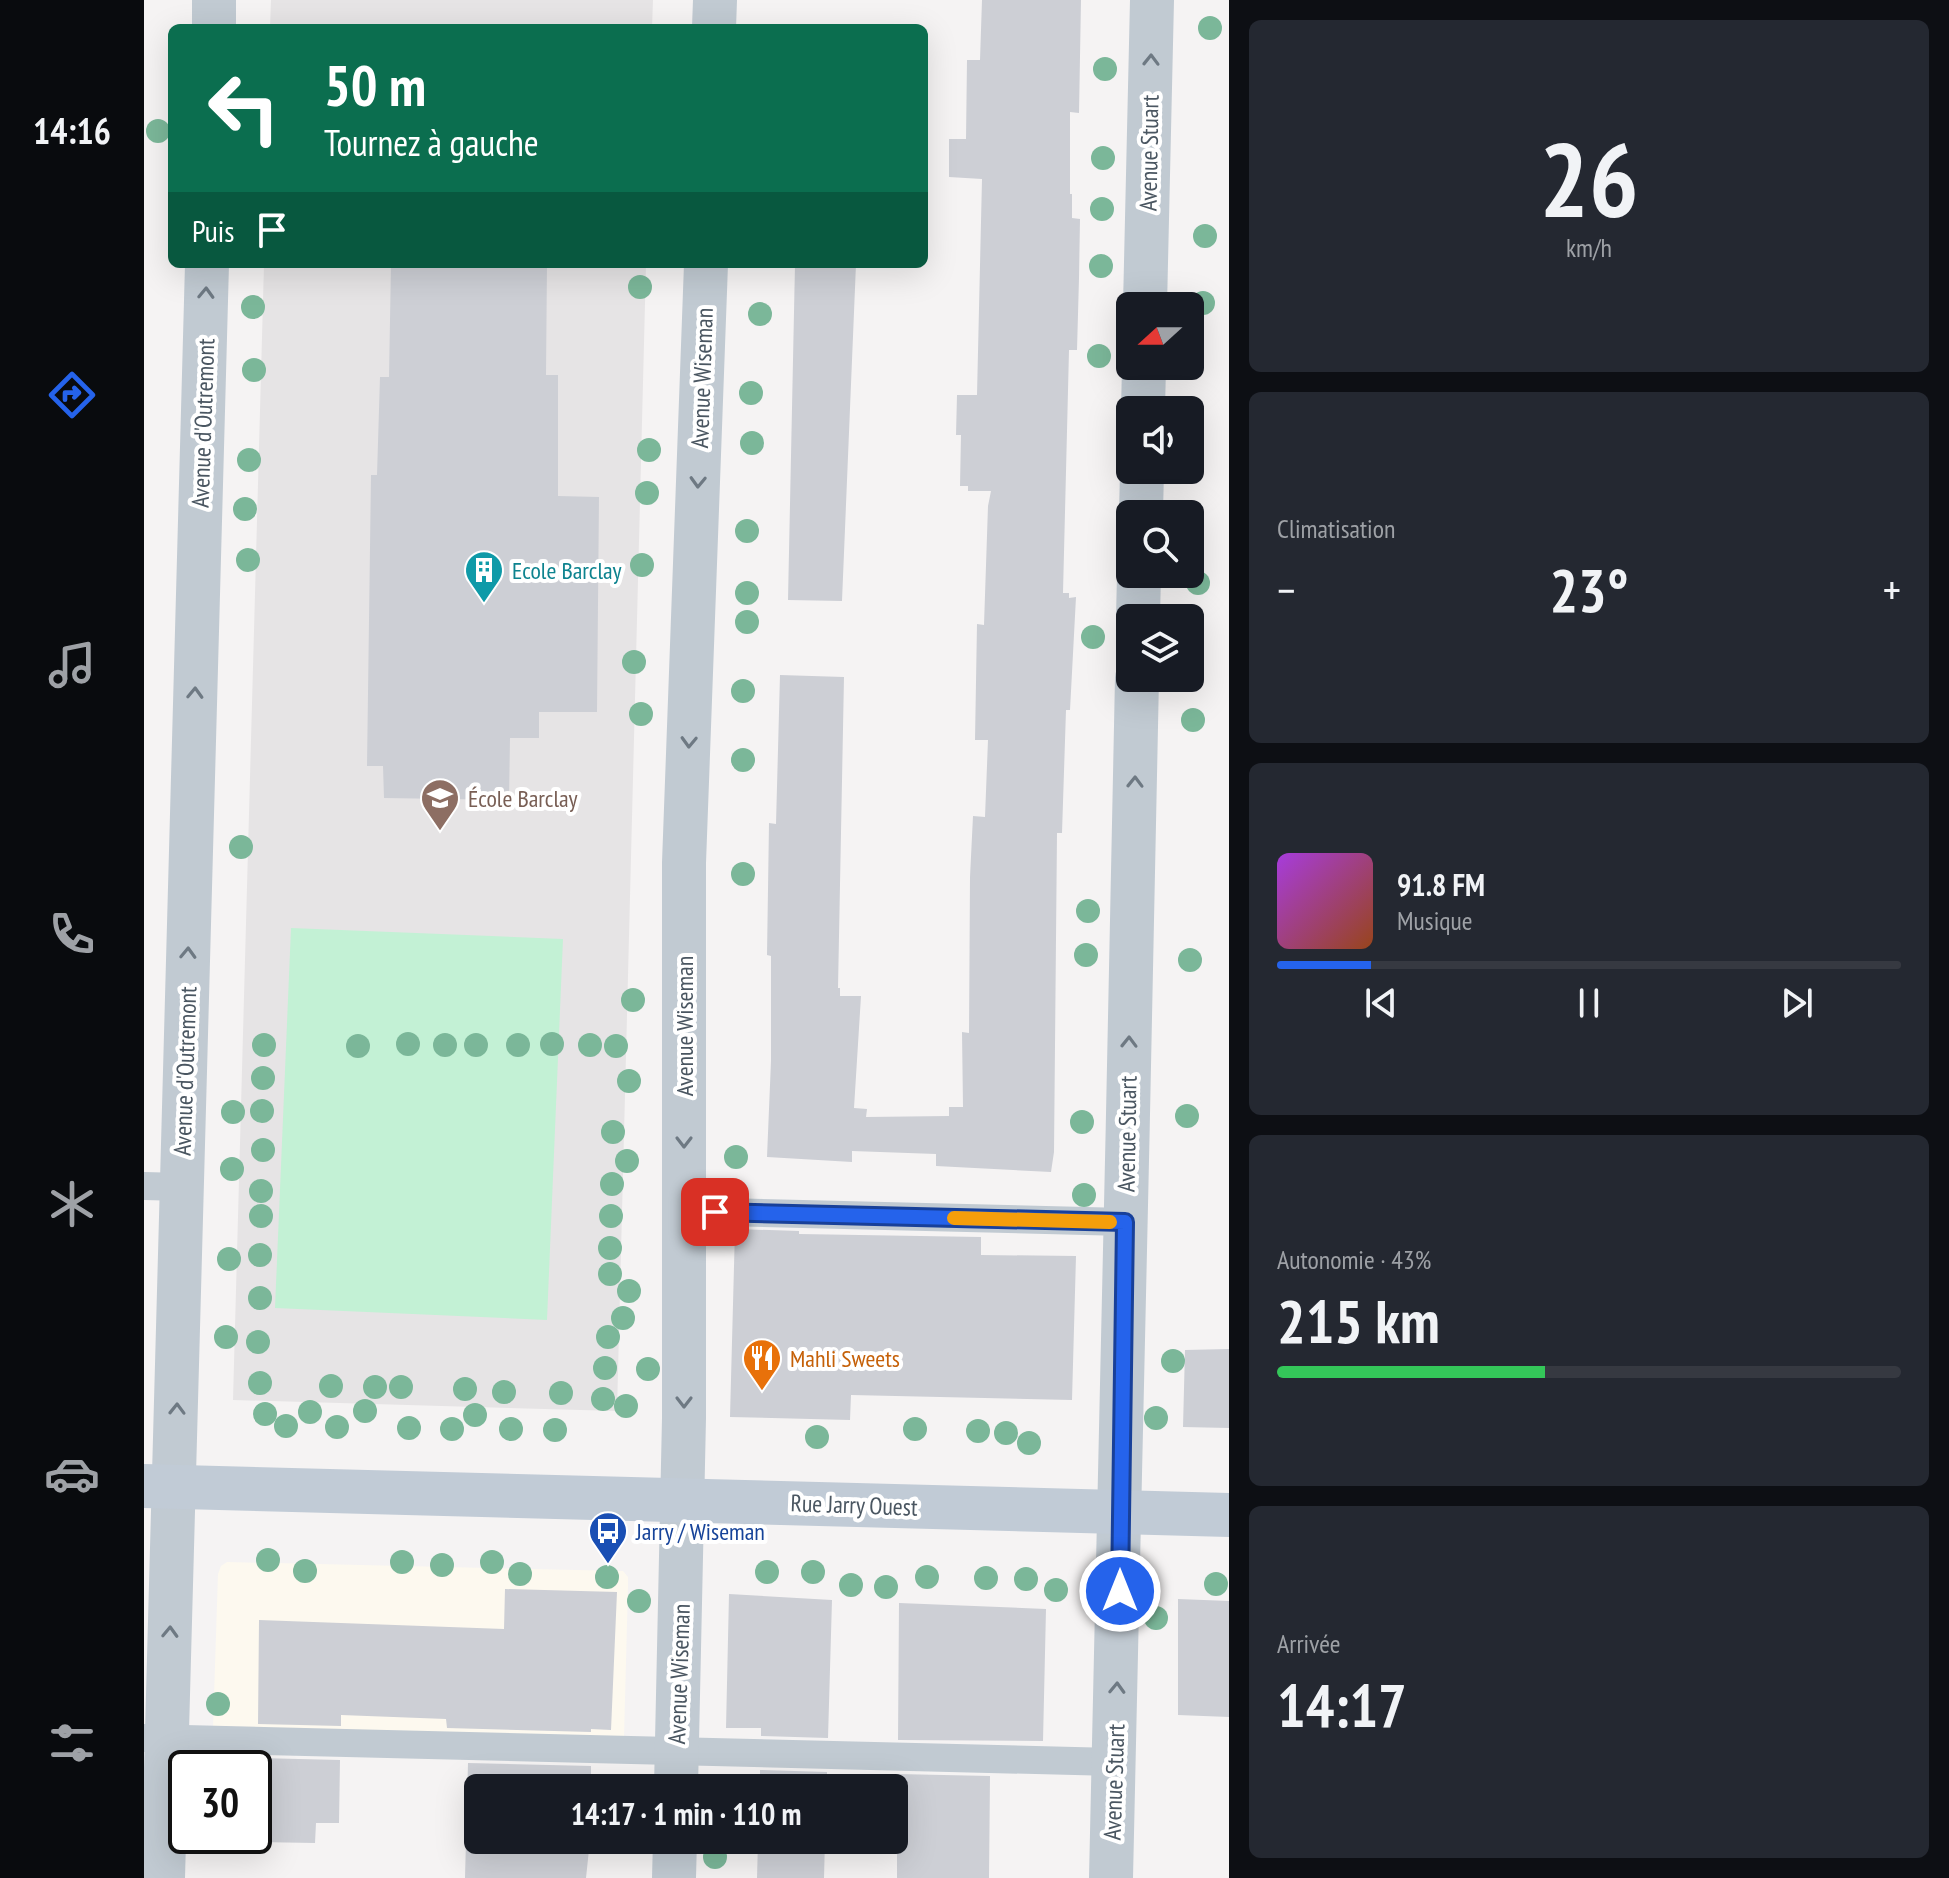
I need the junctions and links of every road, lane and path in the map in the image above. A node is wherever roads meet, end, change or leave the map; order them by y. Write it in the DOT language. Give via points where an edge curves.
graph roads {
  1 [pos="214,0"];
  2 [pos="715,0"];
  3 [pos="1152,0"];
  4 [pos="214,24"];
  5 [pos="714,24"];
  6 [pos="207,268"];
  7 [pos="706,268"];
  8 [pos="1145,292"];
  9 [pos="1137,692"];
  10 [pos="163,1187"];
  11 [pos="684,1211"];
  12 [pos="1125,1222"];
  13 [pos="159,1487"];
  14 [pos="683,1500"];
  15 [pos="1121,1512"];
  16 [pos="1229,1515"];
  17 [pos="156,1695"];
  18 [pos="156,1739"];
  19 [pos="1114,1762"];
  20 [pos="676,1770"];
  21 [pos="675,1854"];
  22 [pos="163,1878"];
  23 [pos="674,1878"];
  24 [pos="1111,1878"];
  1 -- 4 [label="street"];
  2 -- 5 [label="street"];
  8 -- 3 [label="street, Avenue Stuart, one-way"];
  10 -- 6 [label="street, Avenue d'Outremont, one-way"];
  7 -- 11 [label="street, Avenue Wiseman, one-way" via="684,863"];
  12 -- 9 [label="street, Avenue Stuart, one-way"];
  13 -- 10 [label="street, Avenue d'Outremont, one-way"];
  11 -- 12 [label="lane"];
  11 -- 14 [label="street, Avenue Wiseman, one-way"];
  12 -- 15 [label="street, Avenue Stuart"];
  13 -- 14 [label="main road, Rue Jarry Ouest"];
  17 -- 13 [label="street, Avenue d'Outremont, one-way"];
  14 -- 15 [label="main road, Rue Jarry Ouest"];
  14 -- 20 [label="street, Avenue Wiseman"];
  15 -- 16 [label="main road, Rue Jarry Ouest"];
  19 -- 15 [label="street, Avenue Stuart, one-way"];
  17 -- 18 [label="street, Avenue d'Outremont"];
  18 -- 20 [label="lane"];
  18 -- 22 [label="street, Avenue d'Outremont"];
  19 -- 20 [label="lane"];
  19 -- 24 [label="street, Avenue Stuart"];
  21 -- 23 [label="street"];
}
